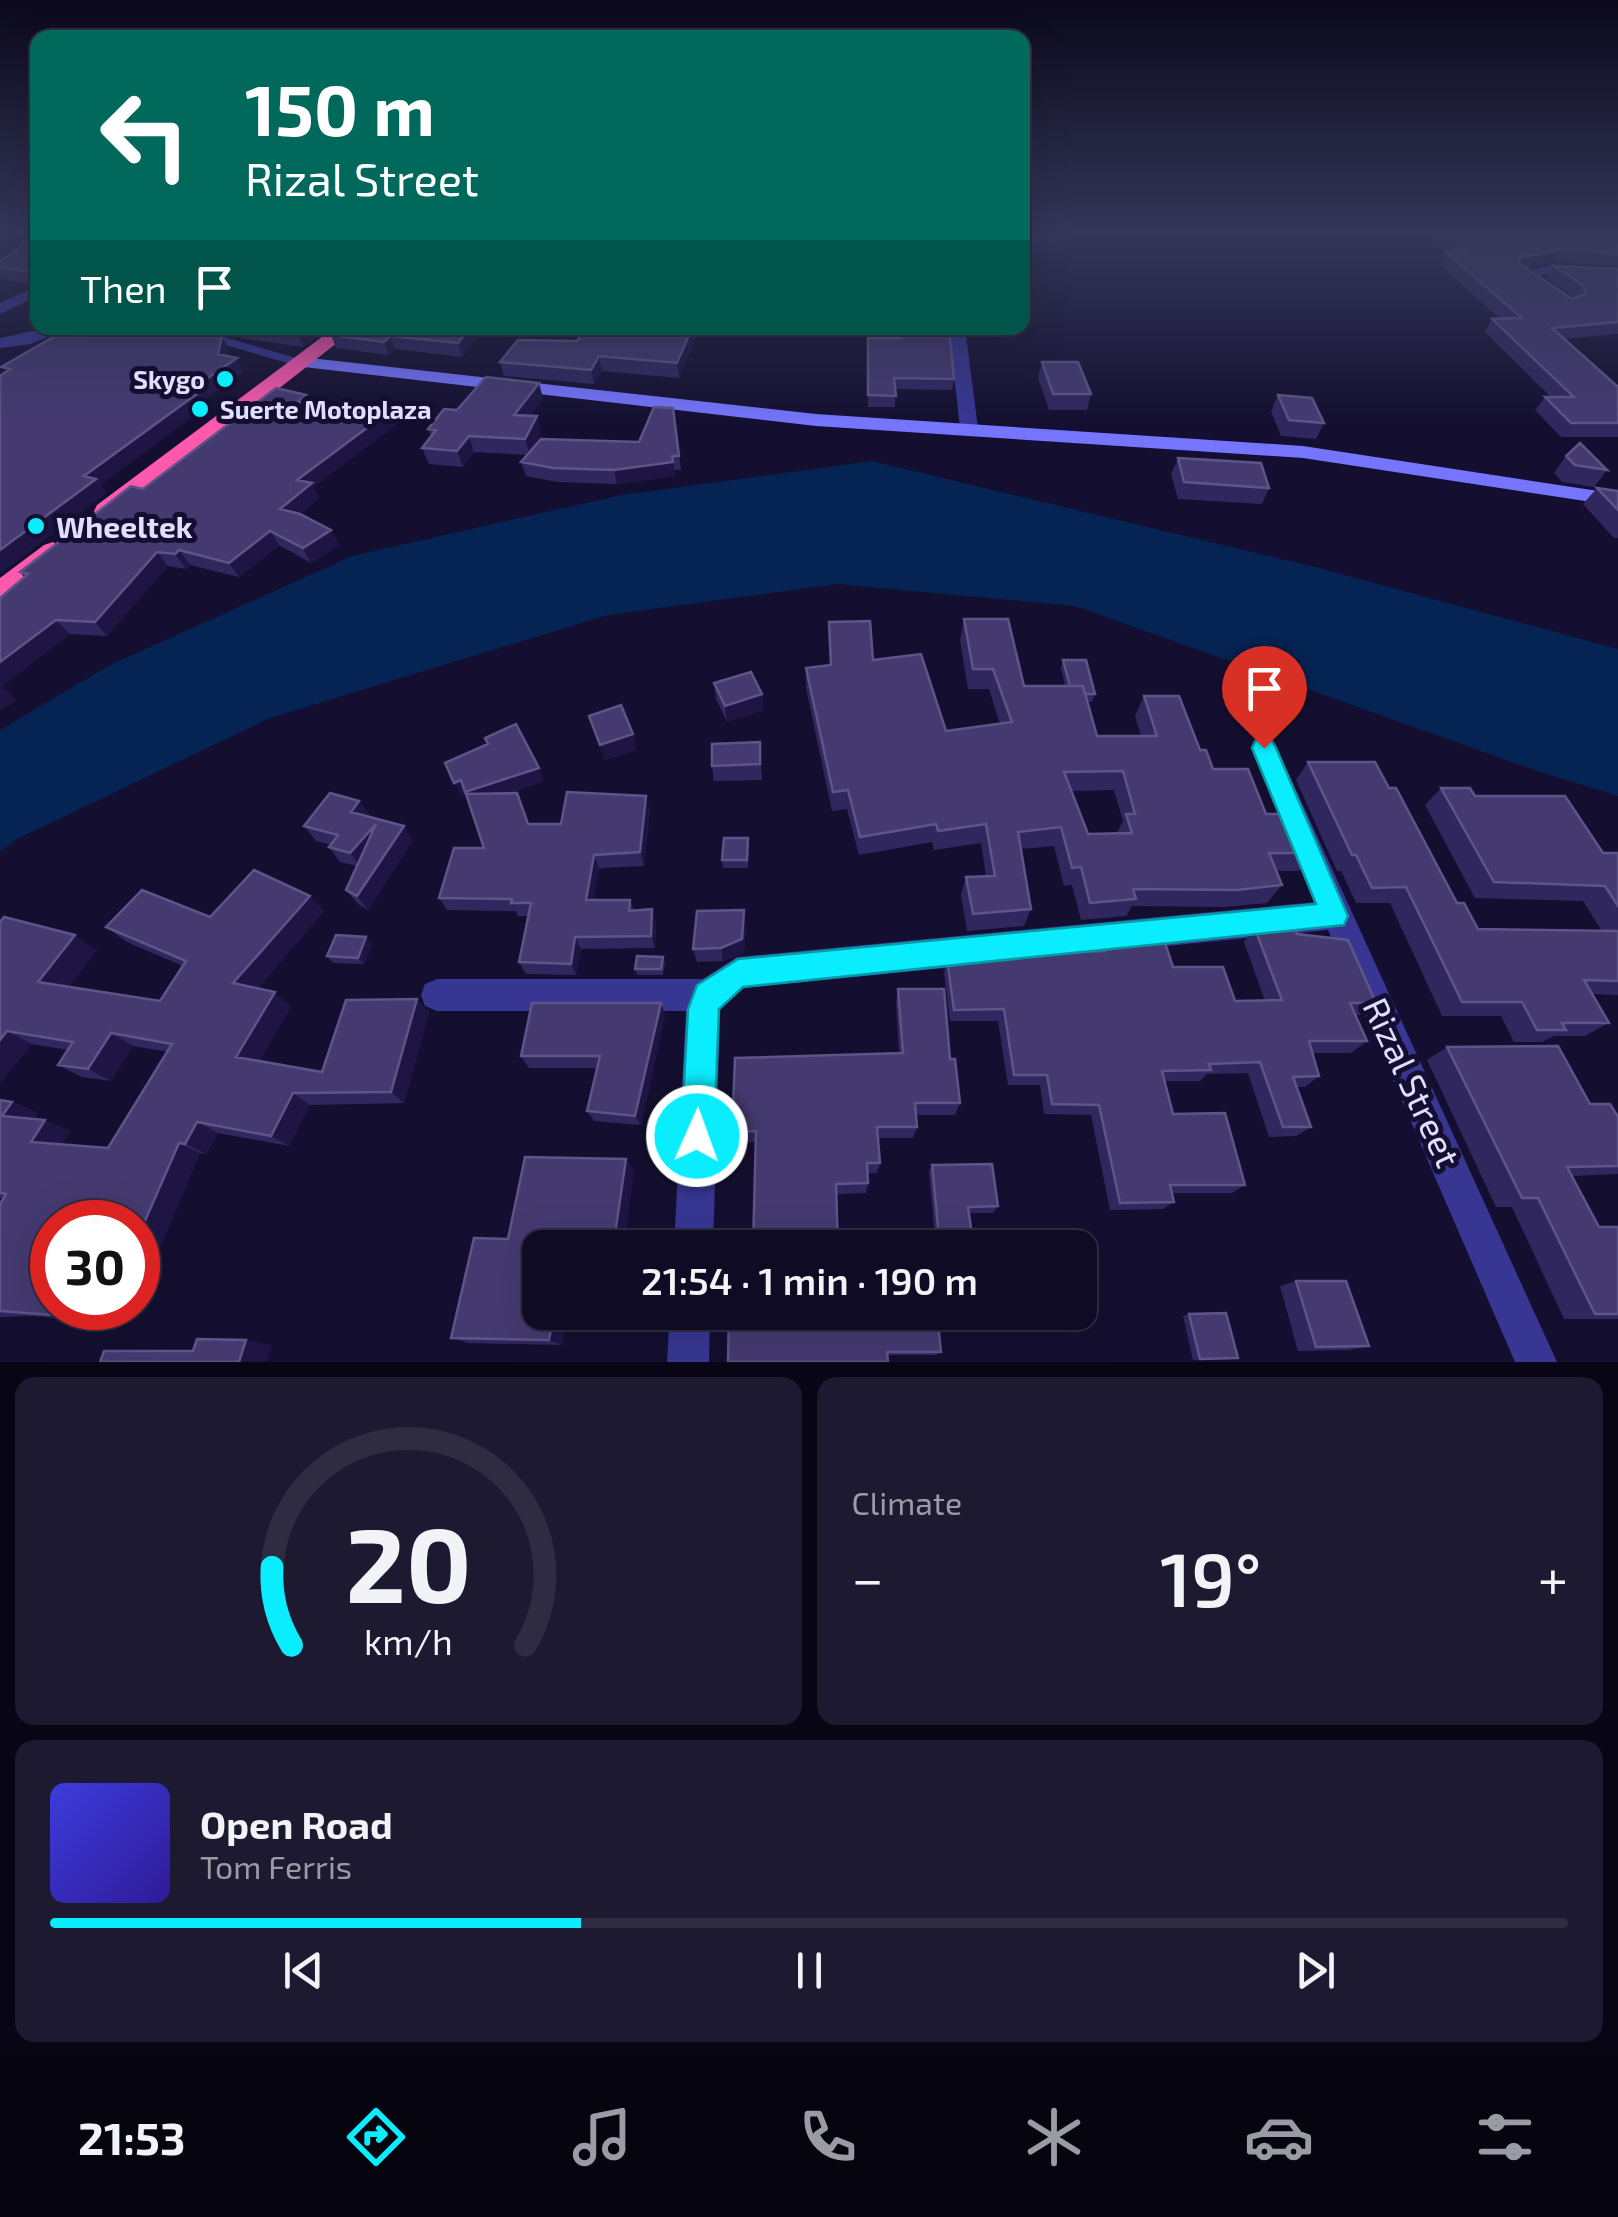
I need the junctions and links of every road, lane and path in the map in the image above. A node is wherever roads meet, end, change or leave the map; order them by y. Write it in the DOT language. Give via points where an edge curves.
graph roads {
  1 [pos="26,297"];
  2 [pos="0,310"];
  3 [pos="40,335"];
  4 [pos="202,335"];
  5 [pos="337,335"];
  6 [pos="958,335"];
  7 [pos="0,343"];
  8 [pos="301,362"];
  9 [pos="970,428"];
  10 [pos="1618,500"];
  11 [pos="0,592"];
  12 [pos="1264,748"];
  13 [pos="1334,916"];
  14 [pos="437,995"];
  15 [pos="708,995"];
  16 [pos="694,1230"];
  17 [pos="689,1330"];
  18 [pos="688,1362"];
  19 [pos="1536,1362"];
  1 -- 2 [label="street"];
  3 -- 7 [label="street"];
  4 -- 8 [label="street"];
  5 -- 8 [label="highway"];
  6 -- 9 [label="street"];
  8 -- 9 [label="street" via="763,415"];
  8 -- 11 [label="highway"];
  9 -- 10 [label="street" via="1303,452"];
  12 -- 13 [label="street, Rizal Street"];
  13 -- 15 [label="street" via="738,973"];
  13 -- 19 [label="street, Rizal Street"];
  14 -- 15 [label="street"];
  15 -- 16 [label="street"];
  17 -- 18 [label="street"];
}
